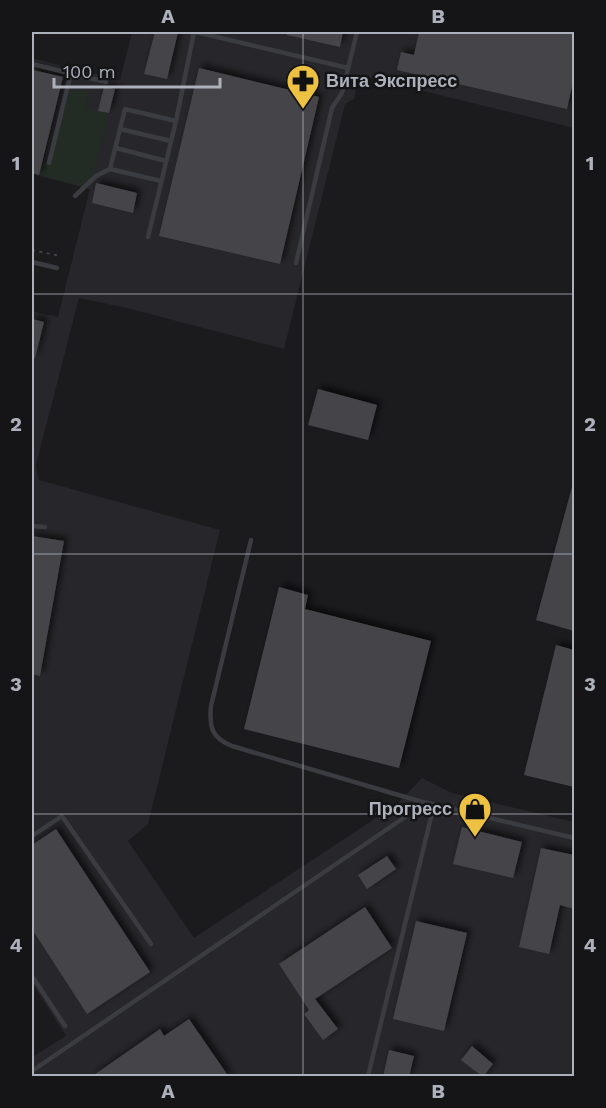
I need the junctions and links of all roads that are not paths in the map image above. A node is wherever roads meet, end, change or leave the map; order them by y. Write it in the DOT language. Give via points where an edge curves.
graph roads {
  1 [pos="195,32"];
  2 [pos="357,32"];
  3 [pos="32,64"];
  4 [pos="348,68"];
  5 [pos="71,73"];
  6 [pos="106,82"];
  7 [pos="176,121"];
  8 [pos="120,129"];
  9 [pos="171,141"];
  10 [pos="116,148"];
  11 [pos="166,161"];
  12 [pos="49,163"];
  13 [pos="110,169"];
  14 [pos="161,182"];
  15 [pos="75,196"];
  16 [pos="148,237"];
  17 [pos="32,262"];
  18 [pos="296,263"];
  19 [pos="57,268"];
  20 [pos="32,526"];
  21 [pos="45,526"];
  22 [pos="251,540"];
  23 [pos="419,801"];
  24 [pos="434,805"];
  25 [pos="32,836"];
  26 [pos="574,838"];
  27 [pos="151,944"];
  28 [pos="32,976"];
  29 [pos="65,1026"];
  30 [pos="32,1071"];
  31 [pos="368,1077"];
  1 -- 4 [label="lane"];
  1 -- 7 [label="lane"];
  2 -- 4 [label="lane"];
  3 -- 5 [label="lane"];
  4 -- 18 [label="lane" via="342,93 332,108"];
  5 -- 6 [label="lane"];
  5 -- 12 [label="lane"];
  7 -- 8 [label="lane" via="125,109"];
  7 -- 9 [label="lane"];
  8 -- 9 [label="lane"];
  8 -- 10 [label="lane"];
  9 -- 11 [label="lane"];
  10 -- 11 [label="lane"];
  10 -- 13 [label="lane"];
  11 -- 14 [label="lane"];
  13 -- 14 [label="lane"];
  13 -- 15 [label="lane" via="96,176"];
  14 -- 16 [label="lane"];
  17 -- 19 [label="lane"];
  20 -- 21 [label="lane"];
  22 -- 23 [label="lane" via="211,706 213,732 220,741 232,746"];
  23 -- 24 [label="lane"];
  23 -- 30 [label="lane" via="408,815"];
  24 -- 26 [label="lane"];
  24 -- 31 [label="lane"];
  25 -- 27 [label="lane" via="62,816"];
  28 -- 29 [label="lane"];
}
